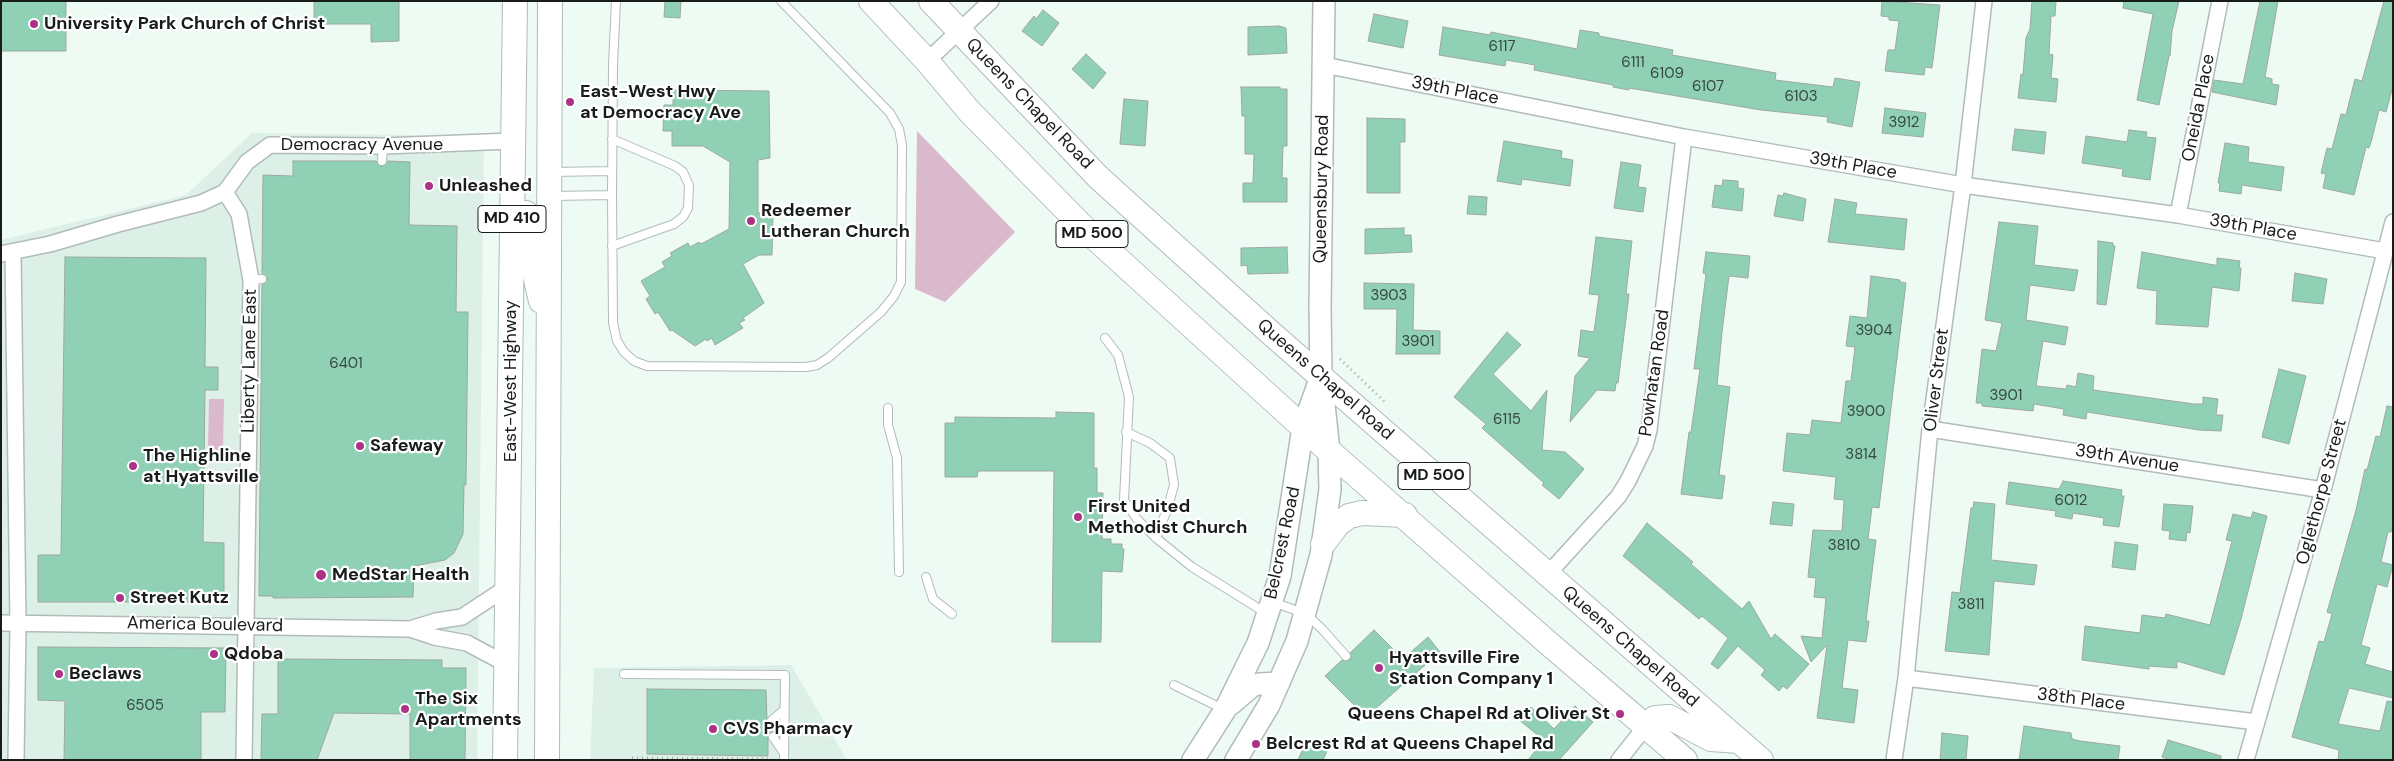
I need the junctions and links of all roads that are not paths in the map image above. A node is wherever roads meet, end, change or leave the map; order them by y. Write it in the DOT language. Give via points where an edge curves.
graph roads {
  1 [pos="514,1"];
  2 [pos="550,1"];
  3 [pos="562,1"];
  4 [pos="616,1"];
  5 [pos="781,1"];
  6 [pos="871,1"];
  7 [pos="931,1"];
  8 [pos="991,1"];
  9 [pos="1324,1"];
  10 [pos="1984,1"];
  11 [pos="2220,1"];
  12 [pos="960,31"];
  13 [pos="927,61"];
  14 [pos="1324,65"];
  15 [pos="551,81"];
  16 [pos="1684,137"];
  17 [pos="612,139"];
  18 [pos="512,141"];
  19 [pos="612,171"];
  20 [pos="550,172"];
  21 [pos="1963,185"];
  22 [pos="225,192"];
  23 [pos="550,196"];
  24 [pos="612,196"];
  25 [pos="2178,215"];
  26 [pos="2393,222"];
  27 [pos="612,246"];
  28 [pos="2385,251"];
  29 [pos="7,253"];
  30 [pos="1105,338"];
  31 [pos="550,362"];
  32 [pos="1321,377"];
  33 [pos="888,408"];
  34 [pos="1303,427"];
  35 [pos="1930,428"];
  36 [pos="1126,432"];
  37 [pos="1329,451"];
  38 [pos="2323,490"];
  39 [pos="1404,516"];
  40 [pos="1156,538"];
  41 [pos="1323,544"];
  42 [pos="899,572"];
  43 [pos="1547,575"];
  44 [pos="926,577"];
  45 [pos="509,586"];
  46 [pos="1269,608"];
  47 [pos="952,614"];
  48 [pos="1306,614"];
  49 [pos="1,623"];
  50 [pos="18,624"];
  51 [pos="245,625"];
  52 [pos="410,629"];
  53 [pos="1346,656"];
  54 [pos="506,664"];
  55 [pos="624,674"];
  56 [pos="1906,678"];
  57 [pos="1279,683"];
  58 [pos="1174,685"];
  59 [pos="784,710"];
  60 [pos="1225,710"];
  61 [pos="772,720"];
  62 [pos="2256,722"];
  63 [pos="1646,726"];
  64 [pos="773,737"];
  65 [pos="1739,741"];
  66 [pos="784,757"];
  67 [pos="550,758"];
  68 [pos="16,760"];
  69 [pos="244,760"];
  70 [pos="505,760"];
  71 [pos="1193,760"];
  72 [pos="1236,760"];
  73 [pos="1619,760"];
  74 [pos="1685,760"];
  75 [pos="1761,760"];
  76 [pos="1894,760"];
  77 [pos="2246,760"];
  1 -- 18 [label="main road, East-West Highway / MD 410"];
  2 -- 15 [label="main road, MD 410"];
  3 -- 15 [label="main road"];
  4 -- 17 [label="lane"];
  5 -- 27 [label="lane" via="876,96 899,129 902,145 901,282 894,296 881,312 817,365 647,366 634,361 617,341"];
  6 -- 13 [label="main road, MD 500"];
  7 -- 12 [label="main road, Queens Chapel Road / MD 500"];
  8 -- 12 [label="street"];
  9 -- 14 [label="main road, Queensbury Road"];
  10 -- 21 [label="street, Oliver Street"];
  11 -- 25 [label="street, Oneida Place"];
  12 -- 13 [label="street"];
  12 -- 32 [label="main road, Queens Chapel Road / MD 500" via="1098,177"];
  13 -- 34 [label="main road, MD 500" via="969,111 1086,230"];
  14 -- 16 [label="street, 39th Place"];
  14 -- 32 [label="main road, Queensbury Road"];
  15 -- 20 [label="main road, MD 410"];
  16 -- 21 [label="street, 39th Place"];
  16 -- 43 [label="street, Powhatan Road" via="1652,412 1645,446 1618,497"];
  17 -- 19 [label="lane"];
  17 -- 27 [label="lane" via="676,166 689,185 688,208 683,217 674,224"];
  18 -- 22 [label="street, Democracy Avenue" via="383,154 270,145 246,162"];
  18 -- 31 [label="main road" via="521,150 526,164 526,234 544,315"];
  18 -- 45 [label="main road, East-West Highway / MD 410"];
  19 -- 20 [label="lane"];
  19 -- 24 [label="lane"];
  20 -- 23 [label="main road, MD 410"];
  21 -- 25 [label="street, 39th Place"];
  21 -- 35 [label="street, Oliver Street"];
  22 -- 29 [label="street" via="201,203"];
  22 -- 51 [label="street, Liberty Lane East" via="239,214 257,279"];
  23 -- 24 [label="lane"];
  23 -- 31 [label="main road, MD 410"];
  24 -- 27 [label="lane"];
  25 -- 28 [label="street, 39th Place"];
  26 -- 28 [label="street, Oglethorpe Street"];
  28 -- 38 [label="street, Oglethorpe Street"];
  29 -- 50 [label="street"];
  30 -- 36 [label="lane" via="1118,355 1129,397"];
  31 -- 67 [label="main road, MD 410"];
  32 -- 34 [label="main road, Queensbury Road"];
  32 -- 37 [label="main road, Queensbury Road"];
  32 -- 43 [label="main road, Queens Chapel Road / MD 500"];
  33 -- 42 [label="lane" via="888,426 897,458"];
  34 -- 37 [label="main road, MD 500"];
  34 -- 46 [label="main road, Belcrest Road" via="1280,576"];
  35 -- 38 [label="street, 39th Avenue"];
  35 -- 56 [label="street, Oliver Street"];
  36 -- 40 [label="lane" via="1124,500 1137,520"];
  36 -- 40 [label="lane" via="1150,443 1170,458 1174,485"];
  37 -- 39 [label="main road, MD 500"];
  37 -- 41 [label="main road, Belcrest Road" via="1330,489"];
  38 -- 62 [label="street, Oglethorpe Street"];
  39 -- 41 [label="main road" via="1362,513 1350,516 1338,524"];
  39 -- 63 [label="main road, MD 500"];
  40 -- 46 [label="lane" via="1192,567"];
  41 -- 48 [label="main road, Belcrest Road"];
  43 -- 65 [label="main road, Queens Chapel Road / MD 500"];
  44 -- 47 [label="lane" via="933,599"];
  45 -- 52 [label="street, America Boulevard" via="462,617"];
  45 -- 54 [label="main road, East-West Highway / MD 410"];
  46 -- 48 [label="lane"];
  46 -- 60 [label="main road, Belcrest Road" via="1258,643"];
  48 -- 53 [label="lane"];
  48 -- 57 [label="main road, Belcrest Road"];
  49 -- 50 [label="street, America Boulevard"];
  50 -- 51 [label="street, America Boulevard"];
  50 -- 68 [label="street"];
  51 -- 52 [label="street, America Boulevard"];
  51 -- 69 [label="street, Liberty Lane East"];
  52 -- 54 [label="street, America Boulevard" via="467,643"];
  54 -- 70 [label="main road, East-West Highway / MD 410"];
  55 -- 59 [label="lane" via="785,675"];
  56 -- 62 [label="street, 38th Place"];
  56 -- 76 [label="street, Oliver Street"];
  57 -- 60 [label="main road" via="1252,686"];
  57 -- 72 [label="main road, Belcrest Road"];
  58 -- 60 [label="lane"];
  59 -- 61 [label="lane"];
  59 -- 66 [label="lane"];
  60 -- 71 [label="main road, Belcrest Road"];
  62 -- 77 [label="street, Oglethorpe Street"];
  63 -- 65 [label="main road" via="1655,718 1669,716 1711,739"];
  63 -- 73 [label="street"];
  63 -- 74 [label="main road, MD 500"];
  64 -- 66 [label="lane"];
  65 -- 75 [label="main road, Queens Chapel Road / MD 500"];
}
